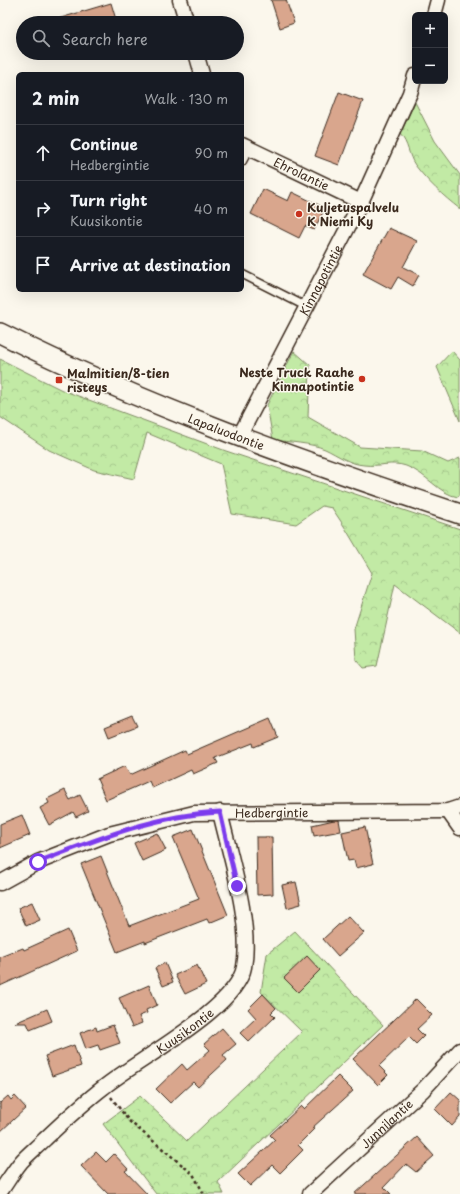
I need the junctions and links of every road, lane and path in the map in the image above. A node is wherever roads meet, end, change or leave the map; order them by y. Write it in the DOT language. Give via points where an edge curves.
graph roads {
  1 [pos="180,0"];
  2 [pos="438,0"];
  3 [pos="435,12"];
  4 [pos="185,16"];
  5 [pos="198,60"];
  6 [pos="201,72"];
  7 [pos="413,84"];
  8 [pos="246,147"];
  9 [pos="361,202"];
  10 [pos="244,275"];
  11 [pos="307,307"];
  12 [pos="0,333"];
  13 [pos="239,437"];
  14 [pos="460,514"];
  15 [pos="454,809"];
  16 [pos="220,812"];
  17 [pos="460,828"];
  18 [pos="0,883"];
  19 [pos="460,1050"];
  20 [pos="104,1087"];
  21 [pos="0,1192"];
  22 [pos="204,1194"];
  23 [pos="310,1194"];
  1 -- 4 [label="street"];
  2 -- 3 [label="street"];
  5 -- 6 [label="street"];
  7 -- 9 [label="street, Kinnapotintie"];
  8 -- 9 [label="street, Ehrolantie"];
  9 -- 11 [label="street, Kinnapotintie"];
  10 -- 11 [label="lane"];
  11 -- 13 [label="street, Kinnapotintie"];
  12 -- 13 [label="main road, Lapaluodontie" via="133,394"];
  13 -- 14 [label="main road, Lapaluodontie" via="350,478"];
  15 -- 16 [label="street, Hedbergintie"];
  15 -- 17 [label="street"];
  16 -- 18 [label="street, Hedbergintie" via="194,813 109,834 38,862"];
  16 -- 20 [label="street, Kuusikontie" via="247,944 244,969 238,983 225,999 196,1023"];
  19 -- 23 [label="street, Junnilantie" via="423,1090"];
  20 -- 21 [label="street, Kuusikontie" via="21,1162"];
  20 -- 22 [label="path" via="129,1121 193,1174"];
}
